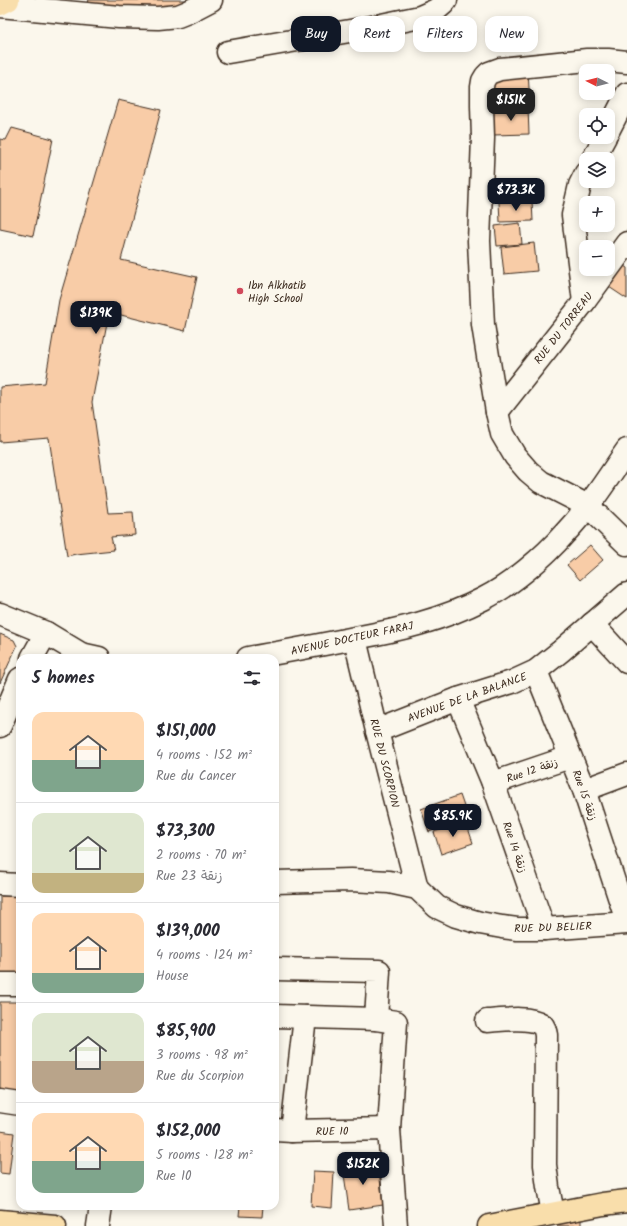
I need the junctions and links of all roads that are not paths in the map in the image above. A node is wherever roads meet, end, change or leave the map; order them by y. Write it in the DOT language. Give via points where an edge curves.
graph roads {
  1 [pos="8,0"];
  2 [pos="211,0"];
  3 [pos="446,0"];
  4 [pos="0,5"];
  5 [pos="228,52"];
  6 [pos="627,62"];
  7 [pos="627,94"];
  8 [pos="615,117"];
  9 [pos="579,188"];
  10 [pos="627,243"];
  11 [pos="584,302"];
  12 [pos="497,412"];
  13 [pos="627,450"];
  14 [pos="588,506"];
  15 [pos="627,544"];
  16 [pos="627,594"];
  17 [pos="0,614"];
  18 [pos="592,624"];
  19 [pos="46,633"];
  20 [pos="355,639"];
  21 [pos="34,654"];
  22 [pos="81,654"];
  23 [pos="273,654"];
  24 [pos="627,662"];
  25 [pos="536,671"];
  26 [pos="16,688"];
  27 [pos="458,699"];
  28 [pos="0,726"];
  29 [pos="377,732"];
  30 [pos="570,757"];
  31 [pos="627,774"];
  32 [pos="493,783"];
  33 [pos="584,790"];
  34 [pos="279,882"];
  35 [pos="0,884"];
  36 [pos="16,884"];
  37 [pos="417,888"];
  38 [pos="627,922"];
  39 [pos="544,929"];
  40 [pos="279,970"];
  41 [pos="0,984"];
  42 [pos="16,984"];
  43 [pos="279,1016"];
  44 [pos="305,1017"];
  45 [pos="376,1019"];
  46 [pos="487,1021"];
  47 [pos="0,1101"];
  48 [pos="16,1103"];
  49 [pos="389,1129"];
  50 [pos="283,1130"];
  51 [pos="627,1201"];
  52 [pos="100,1210"];
  53 [pos="553,1213"];
  54 [pos="0,1221"];
  55 [pos="41,1225"];
  56 [pos="98,1226"];
  57 [pos="396,1226"];
  58 [pos="489,1226"];
  1 -- 4 [label="main road"];
  2 -- 4 [label="street" via="178,16 158,18 119,17"];
  3 -- 5 [label="street" via="436,10 420,17"];
  6 -- 12 [label="street" via="588,60 500,69 489,73 483,81 479,241 481,298"];
  7 -- 8 [label="street"];
  9 -- 11 [label="street" via="573,215"];
  10 -- 11 [label="street, RUE DU TORREAU"];
  11 -- 12 [label="street, RUE DU TORREAU"];
  12 -- 14 [label="street" via="502,434 515,456 528,471 542,482"];
  13 -- 14 [label="street, AVENUE DOCTEUR FARAJ"];
  14 -- 15 [label="street"];
  14 -- 20 [label="street, AVENUE DOCTEUR FARAJ" via="541,558 483,599 413,626"];
  16 -- 18 [label="street, AVENUE DE LA BALANCE"];
  17 -- 19 [label="street"];
  18 -- 24 [label="street"];
  18 -- 25 [label="street, AVENUE DE LA BALANCE"];
  19 -- 21 [label="street"];
  19 -- 22 [label="street"];
  20 -- 23 [label="street, AVENUE DOCTEUR FARAJ"];
  20 -- 29 [label="street, RUE DU SCORPION"];
  25 -- 27 [label="street, AVENUE DE LA BALANCE" via="512,682"];
  25 -- 30 [label="street, Rue 15 زنقة"];
  26 -- 28 [label="street"];
  27 -- 29 [label="street, AVENUE DE LA BALANCE"];
  27 -- 32 [label="street, Rue 14 زنقة"];
  29 -- 37 [label="street, RUE DU SCORPION"];
  30 -- 32 [label="street, Rue 12 زنقة"];
  30 -- 33 [label="street, Rue 15 زنقة"];
  31 -- 33 [label="street"];
  32 -- 39 [label="street, Rue 14 زنقة"];
  33 -- 38 [label="street, Rue 15 زنقة"];
  34 -- 37 [label="street, RUE DU BELIER" via="389,882"];
  35 -- 36 [label="street"];
  37 -- 39 [label="street, RUE DU BELIER" via="438,906 456,916 502,927"];
  38 -- 39 [label="street, RUE DU BELIER"];
  40 -- 45 [label="street" via="379,972"];
  41 -- 42 [label="street"];
  43 -- 44 [label="street"];
  44 -- 45 [label="street"];
  44 -- 50 [label="street"];
  45 -- 49 [label="street" via="396,1022"];
  46 -- 53 [label="street" via="527,1020 544,1027 545,1165"];
  47 -- 48 [label="street"];
  49 -- 50 [label="street, RUE 10"];
  49 -- 57 [label="street"];
  51 -- 53 [label="main road"];
  52 -- 56 [label="street"];
  53 -- 58 [label="main road"];
  54 -- 55 [label="main road"];
}
